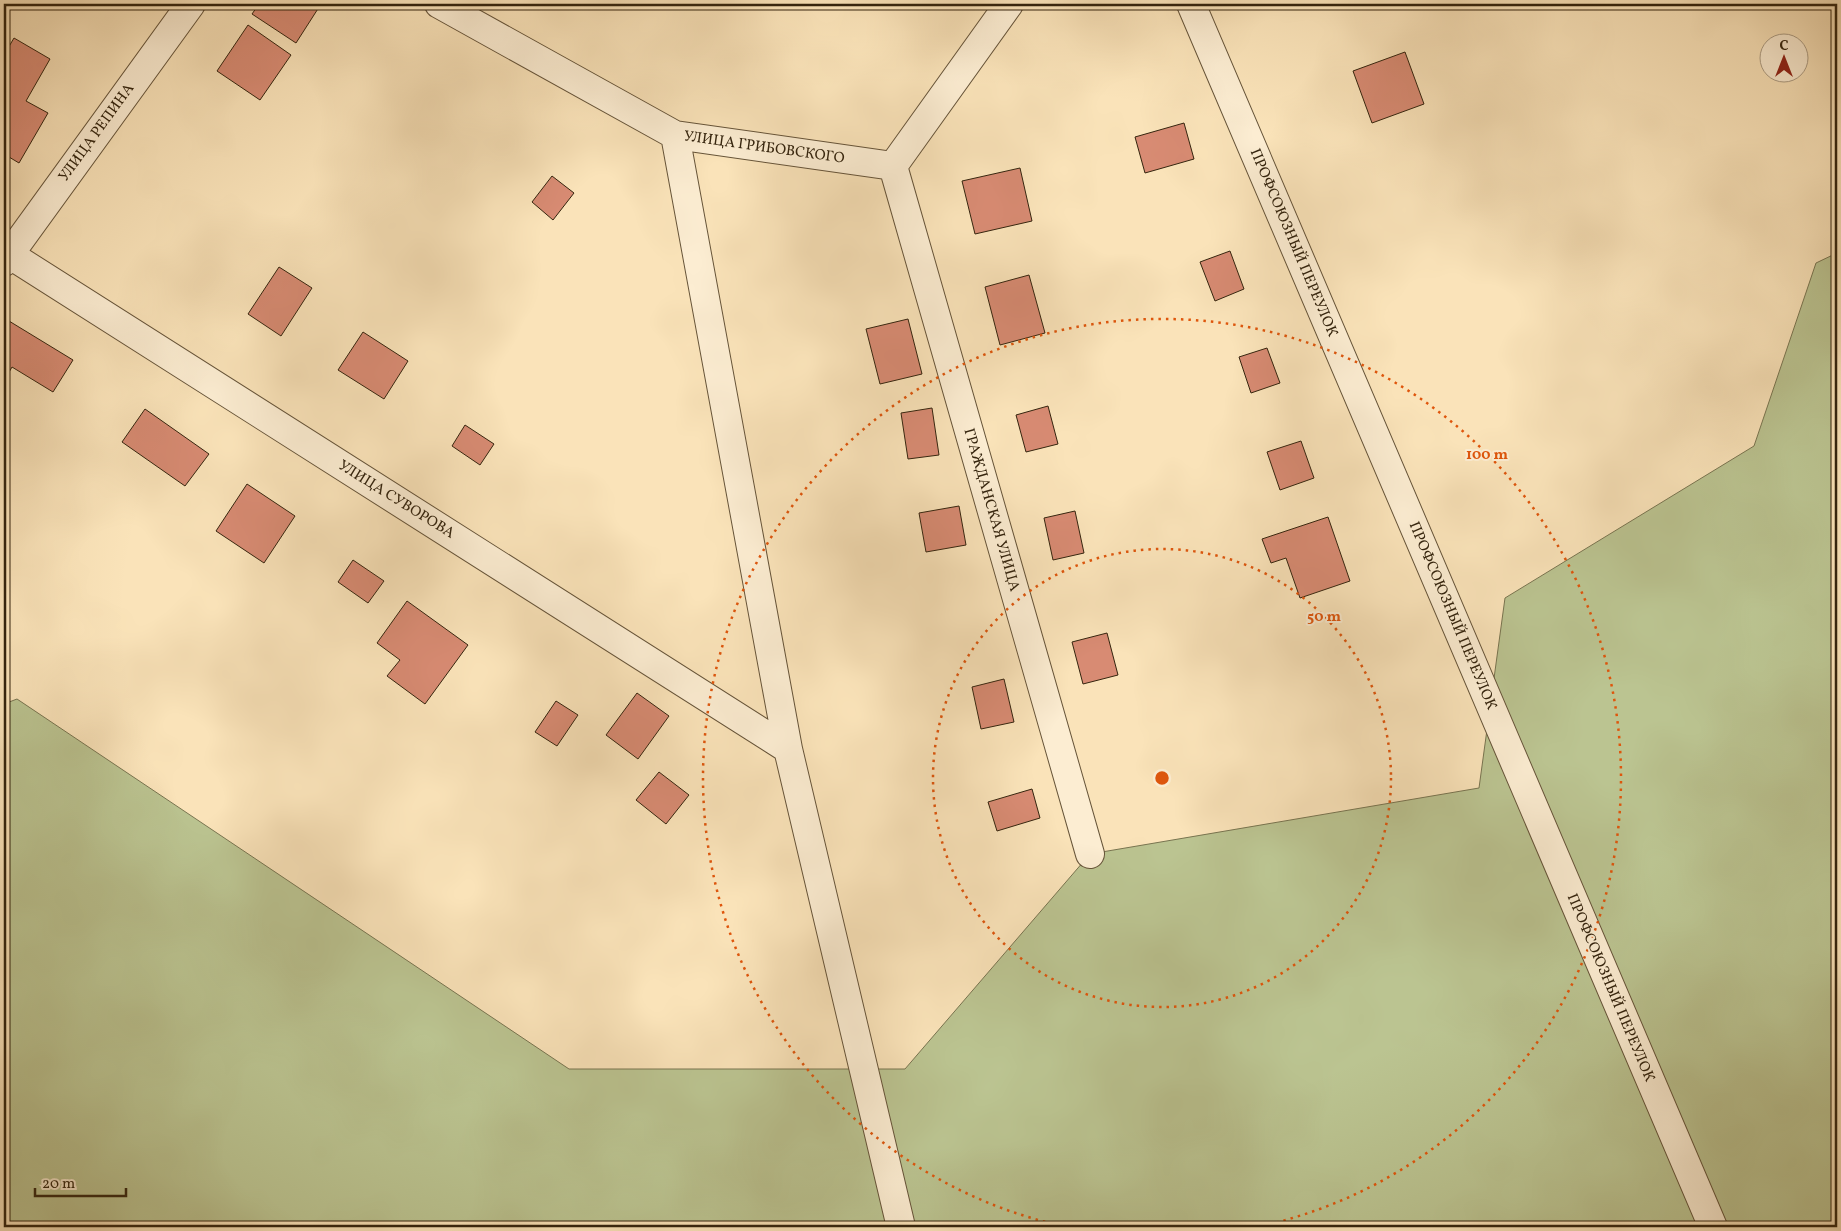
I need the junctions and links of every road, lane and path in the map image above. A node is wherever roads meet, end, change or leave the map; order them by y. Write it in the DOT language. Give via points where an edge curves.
graph roads {
  1 [pos="191,4"];
  2 [pos="439,4"];
  3 [pos="1009,4"];
  4 [pos="1191,4"];
  5 [pos="675,135"];
  6 [pos="893,166"];
  7 [pos="6,256"];
  8 [pos="788,749"];
  9 [pos="1090,854"];
  10 [pos="901,1227"];
  11 [pos="1712,1227"];
  1 -- 7 [label="street, УЛИЦА РЕПИНА"];
  2 -- 5 [label="street, УЛИЦА ГРИБОВСКОГО"];
  3 -- 6 [label="street"];
  4 -- 11 [label="street, ПРОФСОЮЗНЫЙ ПЕРЕУЛОК"];
  5 -- 6 [label="street, УЛИЦА ГРИБОВСКОГО"];
  5 -- 8 [label="street"];
  6 -- 9 [label="street, ГРАЖДАНСКАЯ УЛИЦА"];
  7 -- 8 [label="street, УЛИЦА СУВОРОВА"];
  8 -- 10 [label="street"];
}
